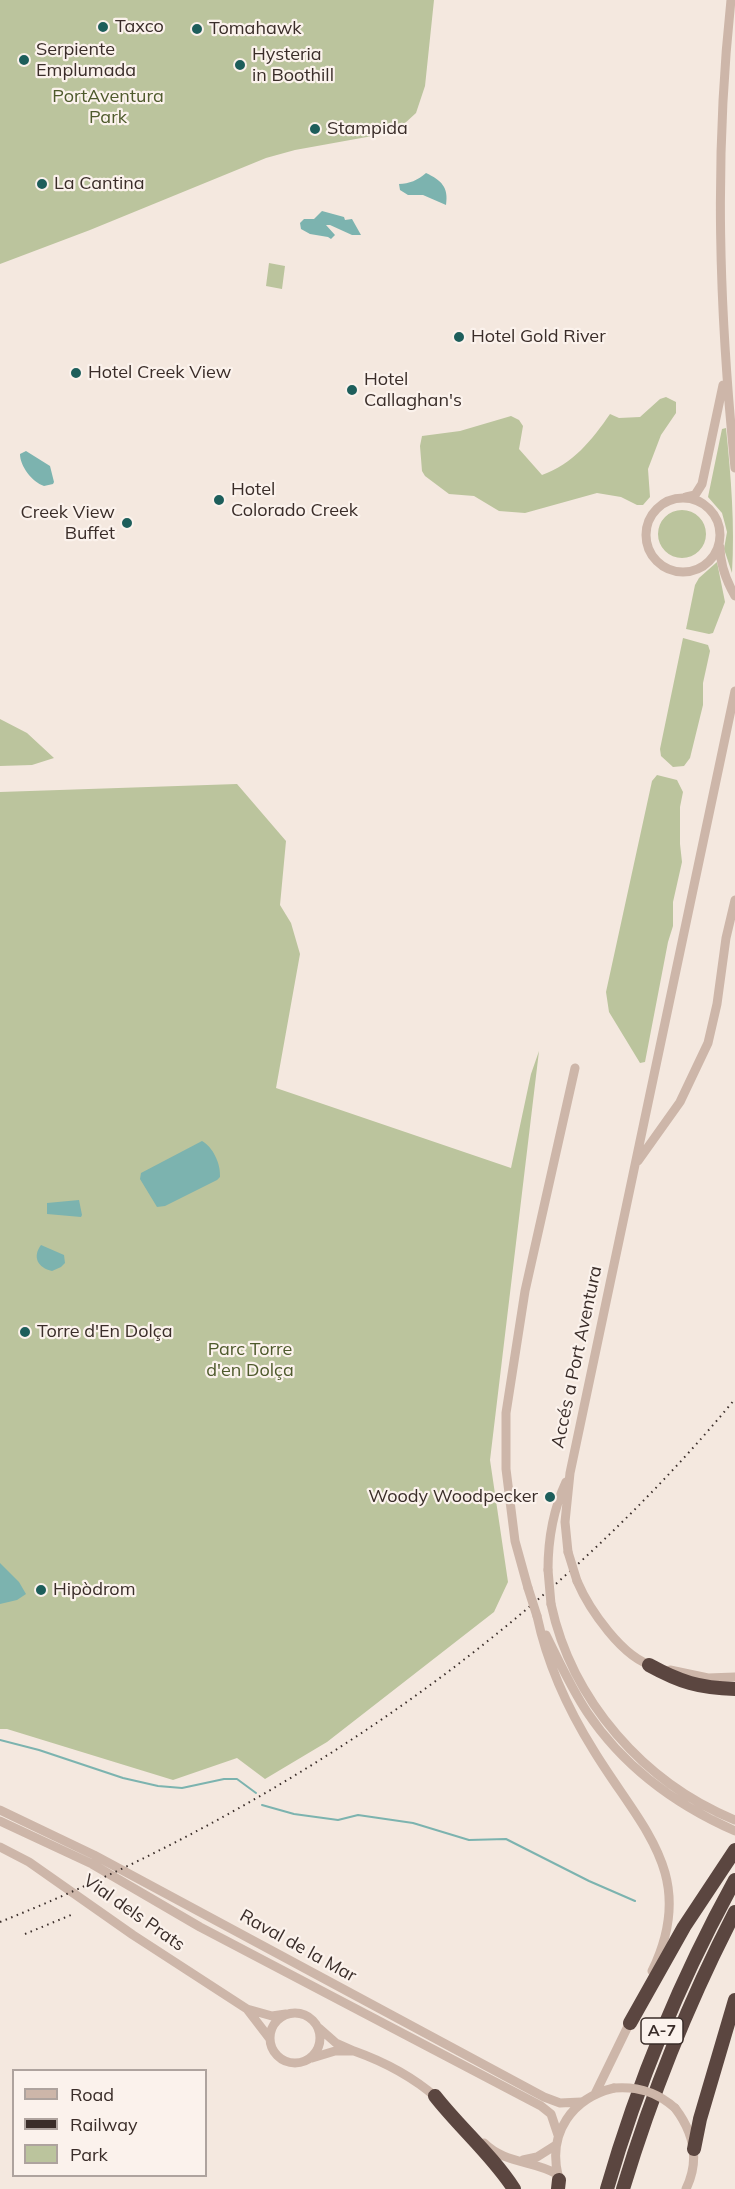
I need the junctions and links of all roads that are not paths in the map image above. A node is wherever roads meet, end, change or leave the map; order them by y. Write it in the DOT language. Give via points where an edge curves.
graph roads {
  1 [pos="731,0"];
  2 [pos="725,374"];
  3 [pos="735,468"];
  4 [pos="686,497"];
  5 [pos="721,537"];
  6 [pos="735,596"];
  7 [pos="735,691"];
  8 [pos="735,900"];
  9 [pos="575,1068"];
  10 [pos="633,1171"];
  11 [pos="570,1473"];
  12 [pos="537,1617"];
  13 [pos="649,1665"];
  14 [pos="735,1677"];
  15 [pos="735,1689"];
  16 [pos="644,1769"];
  17 [pos="0,1810"];
  18 [pos="0,1821"];
  19 [pos="730,1822"];
  20 [pos="735,1831"];
  21 [pos="0,1847"];
  22 [pos="735,1850"];
  23 [pos="735,1880"];
  24 [pos="735,1912"];
  25 [pos="735,2000"];
  26 [pos="247,2009"];
  27 [pos="291,2014"];
  28 [pos="630,2023"];
  29 [pos="318,2027"];
  30 [pos="270,2039"];
  31 [pos="354,2051"];
  32 [pos="310,2058"];
  33 [pos="595,2094"];
  34 [pos="435,2096"];
  35 [pos="581,2102"];
  36 [pos="557,2140"];
  37 [pos="694,2148"];
  38 [pos="515,2161"];
  39 [pos="692,2173"];
  40 [pos="560,2183"];
  41 [pos="514,2189"];
  42 [pos="607,2189"];
  43 [pos="623,2189"];
  44 [pos="686,2189"];
  45 [pos="698,2189"];
  1 -- 2 [label="street" via="719,216"];
  2 -- 3 [label="street"];
  2 -- 4 [label="street" via="702,484 695,495"];
  4 -- 5 [label="street" via="708,506 720,526"];
  4 -- 5 [label="street" via="663,503 650,518 645,534 657,562 675,571 696,570 713,557"];
  5 -- 6 [label="street" via="721,558"];
  7 -- 10 [label="street, Accés a Port Aventura"];
  8 -- 10 [label="street, Accés a Port Aventura" via="708,1043 680,1102"];
  9 -- 12 [label="street, bridge" via="525,1291 506,1413 506,1469 515,1541"];
  10 -- 11 [label="street, Accés a Port Aventura"];
  11 -- 13 [label="street, Accés a Port Aventura, bridge" via="565,1522 568,1552 577,1581 612,1637"];
  11 -- 16 [label="street, bridge" via="557,1501 549,1543 551,1604 561,1641 576,1674 594,1705"];
  12 -- 16 [label="street" via="577,1696 598,1727 617,1750"];
  12 -- 28 [label="street" via="542,1640 576,1718 649,1832 666,1875 670,1905 664,1944"];
  13 -- 14 [label="street" via="708,1678"];
  13 -- 15 [label="highway" via="688,1683"];
  16 -- 19 [label="street" via="688,1808"];
  17 -- 35 [label="street, Raval de la Mar" via="94,1854 544,2097 560,2103"];
  18 -- 36 [label="street, Raval de la Mar" via="92,1864 219,1937 541,2106 551,2114"];
  19 -- 20 [label="street"];
  21 -- 26 [label="street, Vial dels Prats" via="38,1868"];
  22 -- 28 [label="highway" via="684,1927"];
  23 -- 42 [label="highway, A-7" via="661,2034"];
  24 -- 43 [label="highway, A-7" via="664,2070"];
  25 -- 37 [label="highway"];
  26 -- 27 [label="street, Vial dels Prats" via="272,2016"];
  26 -- 30 [label="street, Vial dels Prats"];
  27 -- 29 [label="street, Vial dels Prats" via="306,2016"];
  27 -- 30 [label="street" via="276,2022"];
  28 -- 33 [label="street"];
  29 -- 31 [label="street, Vial dels Prats" via="336,2043"];
  29 -- 32 [label="street" via="320,2044"];
  30 -- 32 [label="street, Vial dels Prats" via="275,2053 285,2061 297,2063"];
  31 -- 32 [label="street, Vial dels Prats"];
  31 -- 34 [label="street, Vial dels Prats" via="403,2073"];
  33 -- 35 [label="street"];
  33 -- 37 [label="street, bridge" via="614,2088 647,2090 675,2108 691,2134"];
  34 -- 38 [label="street, Vial dels Prats" via="489,2148"];
  34 -- 41 [label="highway"];
  35 -- 36 [label="street" via="567,2117"];
  36 -- 38 [label="street" via="537,2157"];
  36 -- 40 [label="street"];
  37 -- 39 [label="street"];
  38 -- 40 [label="street, Vial dels Prats" via="536,2164"];
  39 -- 44 [label="street"];
  39 -- 45 [label="street"];
}
